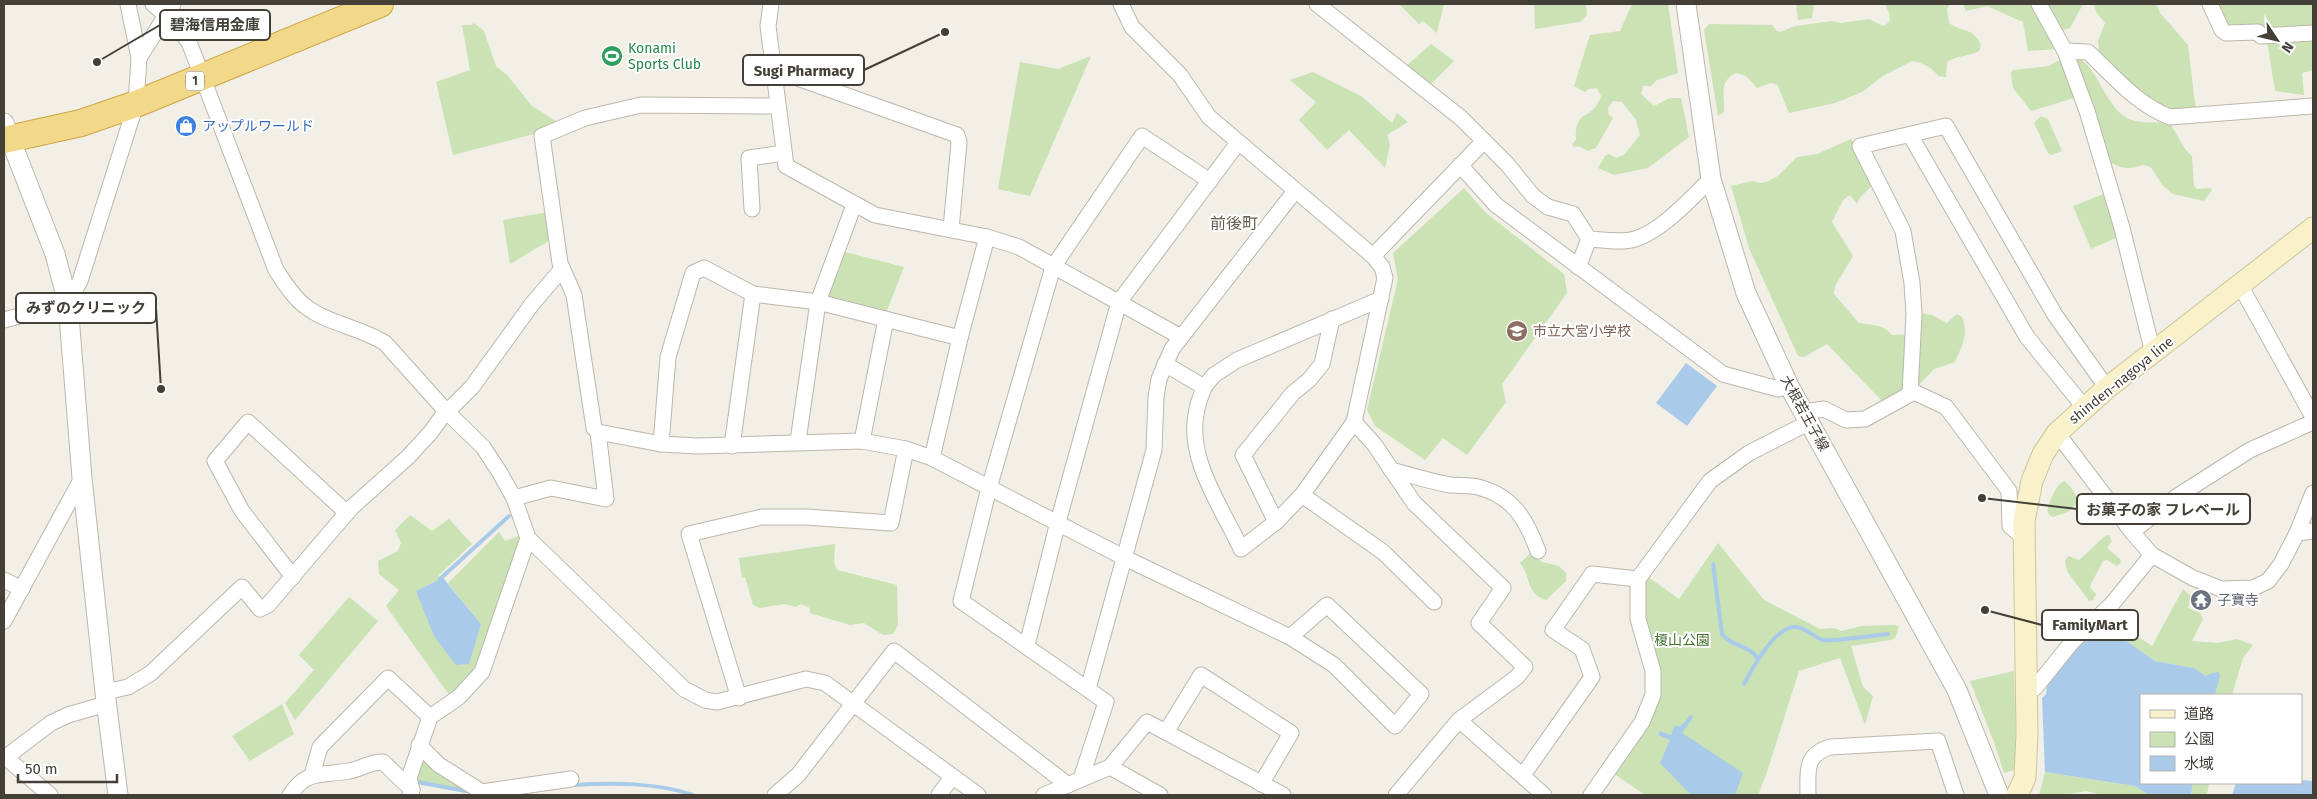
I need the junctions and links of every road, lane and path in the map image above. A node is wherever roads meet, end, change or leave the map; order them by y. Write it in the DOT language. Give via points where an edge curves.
graph roads {
  1 [pos="128,4"];
  2 [pos="154,4"];
  3 [pos="380,4"];
  4 [pos="771,4"];
  5 [pos="1120,4"];
  6 [pos="1317,4"];
  7 [pos="1686,4"];
  8 [pos="2039,4"];
  9 [pos="2210,4"];
  10 [pos="170,9"];
  11 [pos="2313,33"];
  12 [pos="2064,51"];
  13 [pos="139,58"];
  14 [pos="775,70"];
  15 [pos="203,78"];
  16 [pos="136,104"];
  17 [pos="777,106"];
  18 [pos="2313,106"];
  19 [pos="6,134"];
  20 [pos="1910,135"];
  21 [pos="1484,140"];
  22 [pos="1238,143"];
  23 [pos="784,153"];
  24 [pos="1460,165"];
  25 [pos="1711,179"];
  26 [pos="1210,181"];
  27 [pos="1295,192"];
  28 [pos="854,205"];
  29 [pos="752,209"];
  30 [pos="2313,228"];
  31 [pos="950,229"];
  32 [pos="987,236"];
  33 [pos="1589,239"];
  34 [pos="1374,256"];
  35 [pos="1053,267"];
  36 [pos="1578,267"];
  37 [pos="562,269"];
  38 [pos="2240,285"];
  39 [pos="753,294"];
  40 [pos="1381,299"];
  41 [pos="818,302"];
  42 [pos="1119,302"];
  43 [pos="68,303"];
  44 [pos="886,319"];
  45 [pos="4,320"];
  46 [pos="1332,320"];
  47 [pos="1181,337"];
  48 [pos="960,338"];
  49 [pos="2152,353"];
  50 [pos="1165,364"];
  51 [pos="1789,386"];
  52 [pos="1204,387"];
  53 [pos="2107,388"];
  54 [pos="1910,394"];
  55 [pos="2084,407"];
  56 [pos="446,411"];
  57 [pos="1807,417"];
  58 [pos="2313,417"];
  59 [pos="1354,422"];
  60 [pos="2313,422"];
  61 [pos="598,432"];
  62 [pos="2057,433"];
  63 [pos="798,441"];
  64 [pos="862,441"];
  65 [pos="661,444"];
  66 [pos="732,446"];
  67 [pos="906,449"];
  68 [pos="932,458"];
  69 [pos="1391,470"];
  70 [pos="82,478"];
  71 [pos="989,488"];
  72 [pos="2313,493"];
  73 [pos="1302,495"];
  74 [pos="514,498"];
  75 [pos="347,513"];
  76 [pos="1058,522"];
  77 [pos="1276,522"];
  78 [pos="2313,531"];
  79 [pos="2132,532"];
  80 [pos="2297,533"];
  81 [pos="528,538"];
  82 [pos="2024,538"];
  83 [pos="1538,551"];
  84 [pos="2152,555"];
  85 [pos="1125,558"];
  86 [pos="292,577"];
  87 [pos="1638,578"];
  88 [pos="4,580"];
  89 [pos="22,589"];
  90 [pos="1434,602"];
  91 [pos="4,621"];
  92 [pos="1290,637"];
  93 [pos="1027,645"];
  94 [pos="1088,689"];
  95 [pos="2026,689"];
  96 [pos="106,698"];
  97 [pos="739,698"];
  98 [pos="854,702"];
  99 [pos="430,717"];
  100 [pos="1459,720"];
  101 [pos="1166,732"];
  102 [pos="419,745"];
  103 [pos="5,756"];
  104 [pos="1110,767"];
  105 [pos="312,774"];
  106 [pos="1523,775"];
  107 [pos="952,777"];
  108 [pos="571,779"];
  109 [pos="1074,782"];
  110 [pos="1261,784"];
  111 [pos="411,792"];
  112 [pos="481,794"];
  113 [pos="50,795"];
  114 [pos="118,795"];
  115 [pos="290,795"];
  116 [pos="775,795"];
  117 [pos="939,795"];
  118 [pos="978,795"];
  119 [pos="1044,795"];
  120 [pos="1160,795"];
  121 [pos="1283,795"];
  122 [pos="1396,795"];
  123 [pos="1544,795"];
  124 [pos="1591,795"];
  125 [pos="1808,795"];
  126 [pos="1956,795"];
  127 [pos="1999,795"];
  128 [pos="2017,795"];
  1 -- 13 [label="street"];
  2 -- 10 [label="street"];
  3 -- 15 [label="highway, 1"];
  4 -- 14 [label="street" via="768,26"];
  5 -- 22 [label="street" via="1132,27 1180,75 1209,117"];
  6 -- 21 [label="street" via="1461,118"];
  7 -- 25 [label="street, 大根若王子線"];
  8 -- 12 [label="street"];
  9 -- 11 [label="street" via="2226,32 2258,32 2261,36"];
  10 -- 13 [label="street"];
  10 -- 15 [label="street" via="189,42"];
  12 -- 18 [label="street" via="2088,52 2120,84 2154,111 2170,117"];
  12 -- 49 [label="street" via="2088,111"];
  13 -- 16 [label="street"];
  14 -- 17 [label="street"];
  14 -- 31 [label="street" via="957,135 959,142"];
  15 -- 16 [label="highway, 1"];
  15 -- 56 [label="street" via="276,270 286,286 304,306 374,336 385,344"];
  16 -- 19 [label="highway, 1" via="81,123"];
  16 -- 43 [label="street" via="80,281"];
  17 -- 23 [label="street"];
  17 -- 37 [label="street" via="641,105 585,118 542,136"];
  19 -- 43 [label="street" via="55,254"];
  20 -- 53 [label="street" via="1946,126 2055,315"];
  20 -- 54 [label="street" via="1860,146 1903,231 1914,314"];
  20 -- 55 [label="street" via="2027,337"];
  21 -- 24 [label="street"];
  21 -- 33 [label="street" via="1533,196 1548,207 1573,214"];
  22 -- 26 [label="street"];
  22 -- 27 [label="street"];
  23 -- 28 [label="street" via="786,166"];
  23 -- 29 [label="street" via="749,158"];
  24 -- 34 [label="street"];
  24 -- 36 [label="street" via="1496,205"];
  25 -- 33 [label="street" via="1657,227 1636,239"];
  25 -- 51 [label="street, 大根若王子線" via="1746,293"];
  26 -- 35 [label="street" via="1142,136"];
  26 -- 42 [label="street"];
  27 -- 34 [label="street"];
  27 -- 47 [label="street"];
  28 -- 31 [label="street" via="876,215"];
  28 -- 41 [label="street"];
  30 -- 38 [label="main road, shinden-nagoya line"];
  31 -- 32 [label="street"];
  32 -- 35 [label="street" via="1019,247"];
  32 -- 48 [label="street"];
  33 -- 36 [label="street"];
  34 -- 40 [label="street" via="1385,278"];
  35 -- 42 [label="street"];
  35 -- 71 [label="street"];
  36 -- 51 [label="street" via="1723,374 1778,389"];
  37 -- 56 [label="street" via="532,304 472,387"];
  37 -- 61 [label="street" via="574,295 594,428"];
  38 -- 49 [label="main road, shinden-nagoya line"];
  38 -- 58 [label="street"];
  39 -- 41 [label="street"];
  39 -- 65 [label="street" via="704,268 693,273 668,357"];
  39 -- 66 [label="street"];
  40 -- 46 [label="street"];
  40 -- 59 [label="street"];
  41 -- 44 [label="street"];
  41 -- 63 [label="street"];
  42 -- 47 [label="street"];
  42 -- 76 [label="street"];
  43 -- 45 [label="street"];
  43 -- 70 [label="street"];
  44 -- 48 [label="street"];
  44 -- 64 [label="street"];
  46 -- 52 [label="street" via="1230,364"];
  46 -- 77 [label="street" via="1322,364 1293,393 1243,455"];
  47 -- 50 [label="street"];
  48 -- 68 [label="street"];
  49 -- 53 [label="main road, shinden-nagoya line"];
  50 -- 52 [label="street"];
  50 -- 85 [label="street" via="1156,397 1154,450"];
  51 -- 57 [label="street, 大根若王子線"];
  52 -- 77 [label="street" via="1196,410 1198,449 1203,470 1241,549"];
  53 -- 55 [label="main road, shinden-nagoya line"];
  54 -- 57 [label="street" via="1865,419 1846,420 1824,409"];
  54 -- 82 [label="street" via="1914,392 1946,407 2009,491 2010,526"];
  55 -- 62 [label="main road, shinden-nagoya line"];
  56 -- 74 [label="street" via="483,447"];
  56 -- 75 [label="street" via="408,457"];
  57 -- 87 [label="street" via="1710,481"];
  57 -- 127 [label="street, 大根若王子線" via="1957,690"];
  59 -- 69 [label="street"];
  59 -- 73 [label="street"];
  60 -- 79 [label="street" via="2250,450 2176,497"];
  61 -- 65 [label="street"];
  61 -- 74 [label="street" via="606,499 552,488"];
  62 -- 79 [label="street"];
  62 -- 82 [label="main road, shinden-nagoya line" via="2043,454 2032,481"];
  63 -- 64 [label="street"];
  63 -- 66 [label="street"];
  64 -- 67 [label="street"];
  65 -- 66 [label="street"];
  67 -- 68 [label="street"];
  67 -- 97 [label="street" via="891,523 762,517 689,534"];
  68 -- 71 [label="street"];
  69 -- 83 [label="street" via="1450,485 1477,486 1495,493 1513,506 1527,524"];
  69 -- 100 [label="street" via="1414,503 1503,588 1479,623 1525,667 1517,677"];
  70 -- 89 [label="street"];
  70 -- 96 [label="street"];
  71 -- 76 [label="street"];
  71 -- 93 [label="street" via="961,601"];
  72 -- 80 [label="street"];
  73 -- 77 [label="street"];
  73 -- 90 [label="street" via="1383,552"];
  74 -- 81 [label="street"];
  75 -- 86 [label="street"];
  75 -- 86 [label="street" via="248,422 215,461 242,511"];
  76 -- 85 [label="street"];
  76 -- 93 [label="street"];
  78 -- 80 [label="street"];
  79 -- 84 [label="street"];
  80 -- 84 [label="street" via="2268,581 2253,588 2221,589 2193,578"];
  81 -- 97 [label="street" via="684,689 705,700 717,702"];
  81 -- 99 [label="street" via="482,672 459,697"];
  82 -- 95 [label="main road, shinden-nagoya line"];
  84 -- 95 [label="street" via="2112,604 2072,642 2035,688"];
  85 -- 92 [label="street"];
  85 -- 94 [label="street"];
  86 -- 96 [label="street" via="268,605 260,609 242,587 150,673"];
  87 -- 106 [label="street" via="1592,574 1553,630 1582,649 1592,678"];
  87 -- 124 [label="street" via="1638,618 1653,672 1653,695 1642,722"];
  88 -- 89 [label="street"];
  89 -- 91 [label="street"];
  92 -- 92 [label="street" via="1327,605 1421,694 1395,726 1334,665"];
  93 -- 94 [label="street"];
  94 -- 109 [label="street" via="1106,702"];
  95 -- 128 [label="main road, shinden-nagoya line" via="2025,778"];
  96 -- 103 [label="street" via="51,723"];
  96 -- 114 [label="street"];
  97 -- 98 [label="street" via="806,680 825,683"];
  98 -- 107 [label="street"];
  98 -- 109 [label="street" via="894,651"];
  98 -- 116 [label="street" via="798,775"];
  99 -- 102 [label="street"];
  99 -- 105 [label="street" via="388,678 320,747"];
  100 -- 106 [label="street"];
  100 -- 122 [label="street"];
  101 -- 104 [label="street" via="1147,722"];
  101 -- 110 [label="street"];
  101 -- 110 [label="street" via="1201,675 1292,733"];
  102 -- 111 [label="street" via="408,778"];
  102 -- 112 [label="street" via="439,765"];
  103 -- 113 [label="street"];
  104 -- 109 [label="street"];
  104 -- 120 [label="street"];
  105 -- 111 [label="street" via="350,771 371,762 383,762"];
  105 -- 115 [label="street" via="298,783"];
  106 -- 123 [label="street"];
  107 -- 117 [label="street"];
  107 -- 118 [label="street"];
  108 -- 112 [label="street"];
  109 -- 119 [label="street"];
  110 -- 121 [label="street"];
  125 -- 126 [label="street" via="1808,767 1819,750 1830,746 1938,741"];
}
